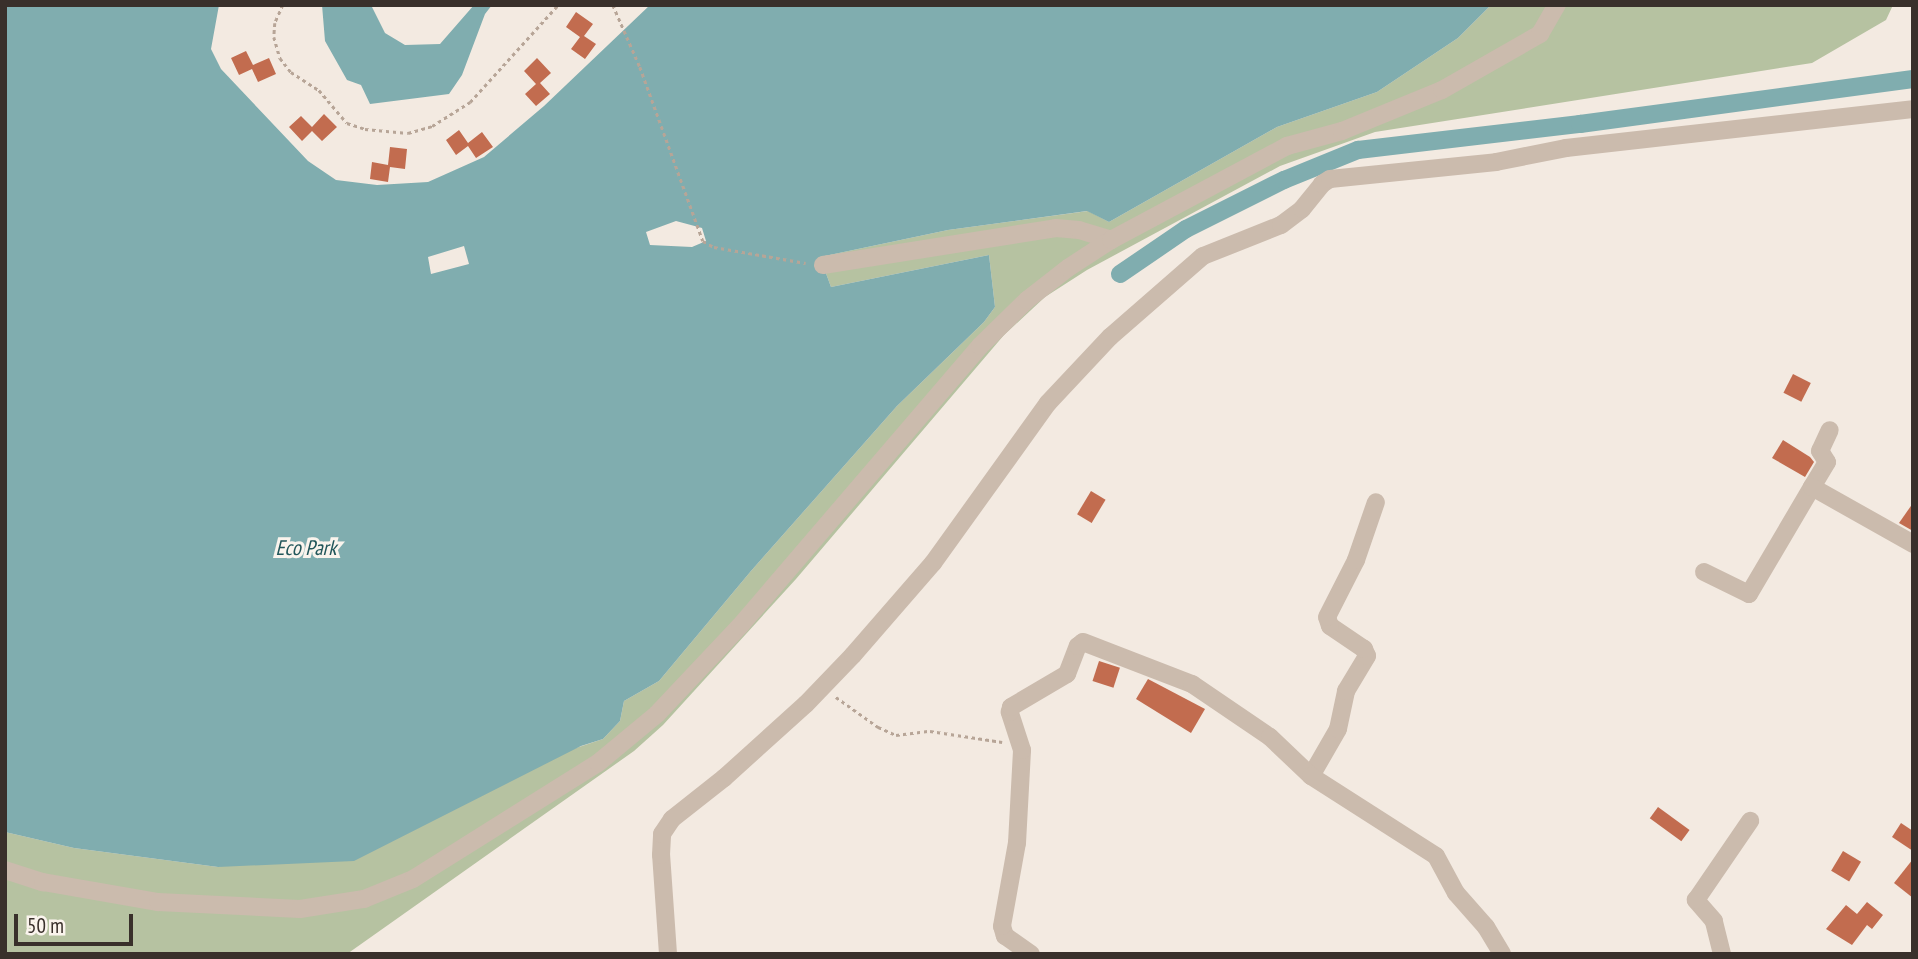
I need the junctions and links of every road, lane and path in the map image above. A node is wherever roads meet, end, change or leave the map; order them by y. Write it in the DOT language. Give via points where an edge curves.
graph roads {
  1 [pos="284,5"];
  2 [pos="558,5"];
  3 [pos="613,5"];
  4 [pos="1557,5"];
  5 [pos="1913,109"];
  6 [pos="1111,240"];
  7 [pos="823,265"];
  8 [pos="1830,430"];
  9 [pos="1812,487"];
  10 [pos="1376,502"];
  11 [pos="1913,544"];
  12 [pos="1704,572"];
  13 [pos="822,687"];
  14 [pos="1017,734"];
  15 [pos="1311,776"];
  16 [pos="1751,821"];
  17 [pos="5,870"];
  18 [pos="668,954"];
  19 [pos="1031,954"];
  20 [pos="1502,954"];
  21 [pos="1723,954"];
  1 -- 2 [label="path" via="274,37 280,58 291,72 319,90 347,123 408,133 432,126 470,102"];
  3 -- 7 [label="path" via="705,245"];
  4 -- 6 [label="street" via="1540,34 1442,90 1342,131 1287,146"];
  5 -- 13 [label="street" via="1330,179 1281,225 1203,256 1110,337 1038,416 933,563"];
  6 -- 7 [label="street" via="1056,228"];
  6 -- 17 [label="street" via="1027,300 981,346 740,626 657,714 598,763 413,879 364,899 300,909 158,902 43,882"];
  8 -- 9 [label="street" via="1820,451 1827,462"];
  9 -- 11 [label="street"];
  9 -- 12 [label="street" via="1749,594"];
  10 -- 15 [label="street" via="1356,559 1327,617 1330,626 1364,649 1367,656 1346,691 1340,723"];
  13 -- 14 [label="path" via="896,735 930,731 997,743"];
  13 -- 18 [label="street" via="724,778 672,819 662,834"];
  14 -- 15 [label="street" via="1010,707 1067,674 1083,642 1192,684 1270,737"];
  14 -- 19 [label="street" via="1022,750 1017,843 1002,926 1005,936"];
  15 -- 20 [label="street" via="1436,856"];
  16 -- 21 [label="street" via="1696,900 1714,920"];
}
